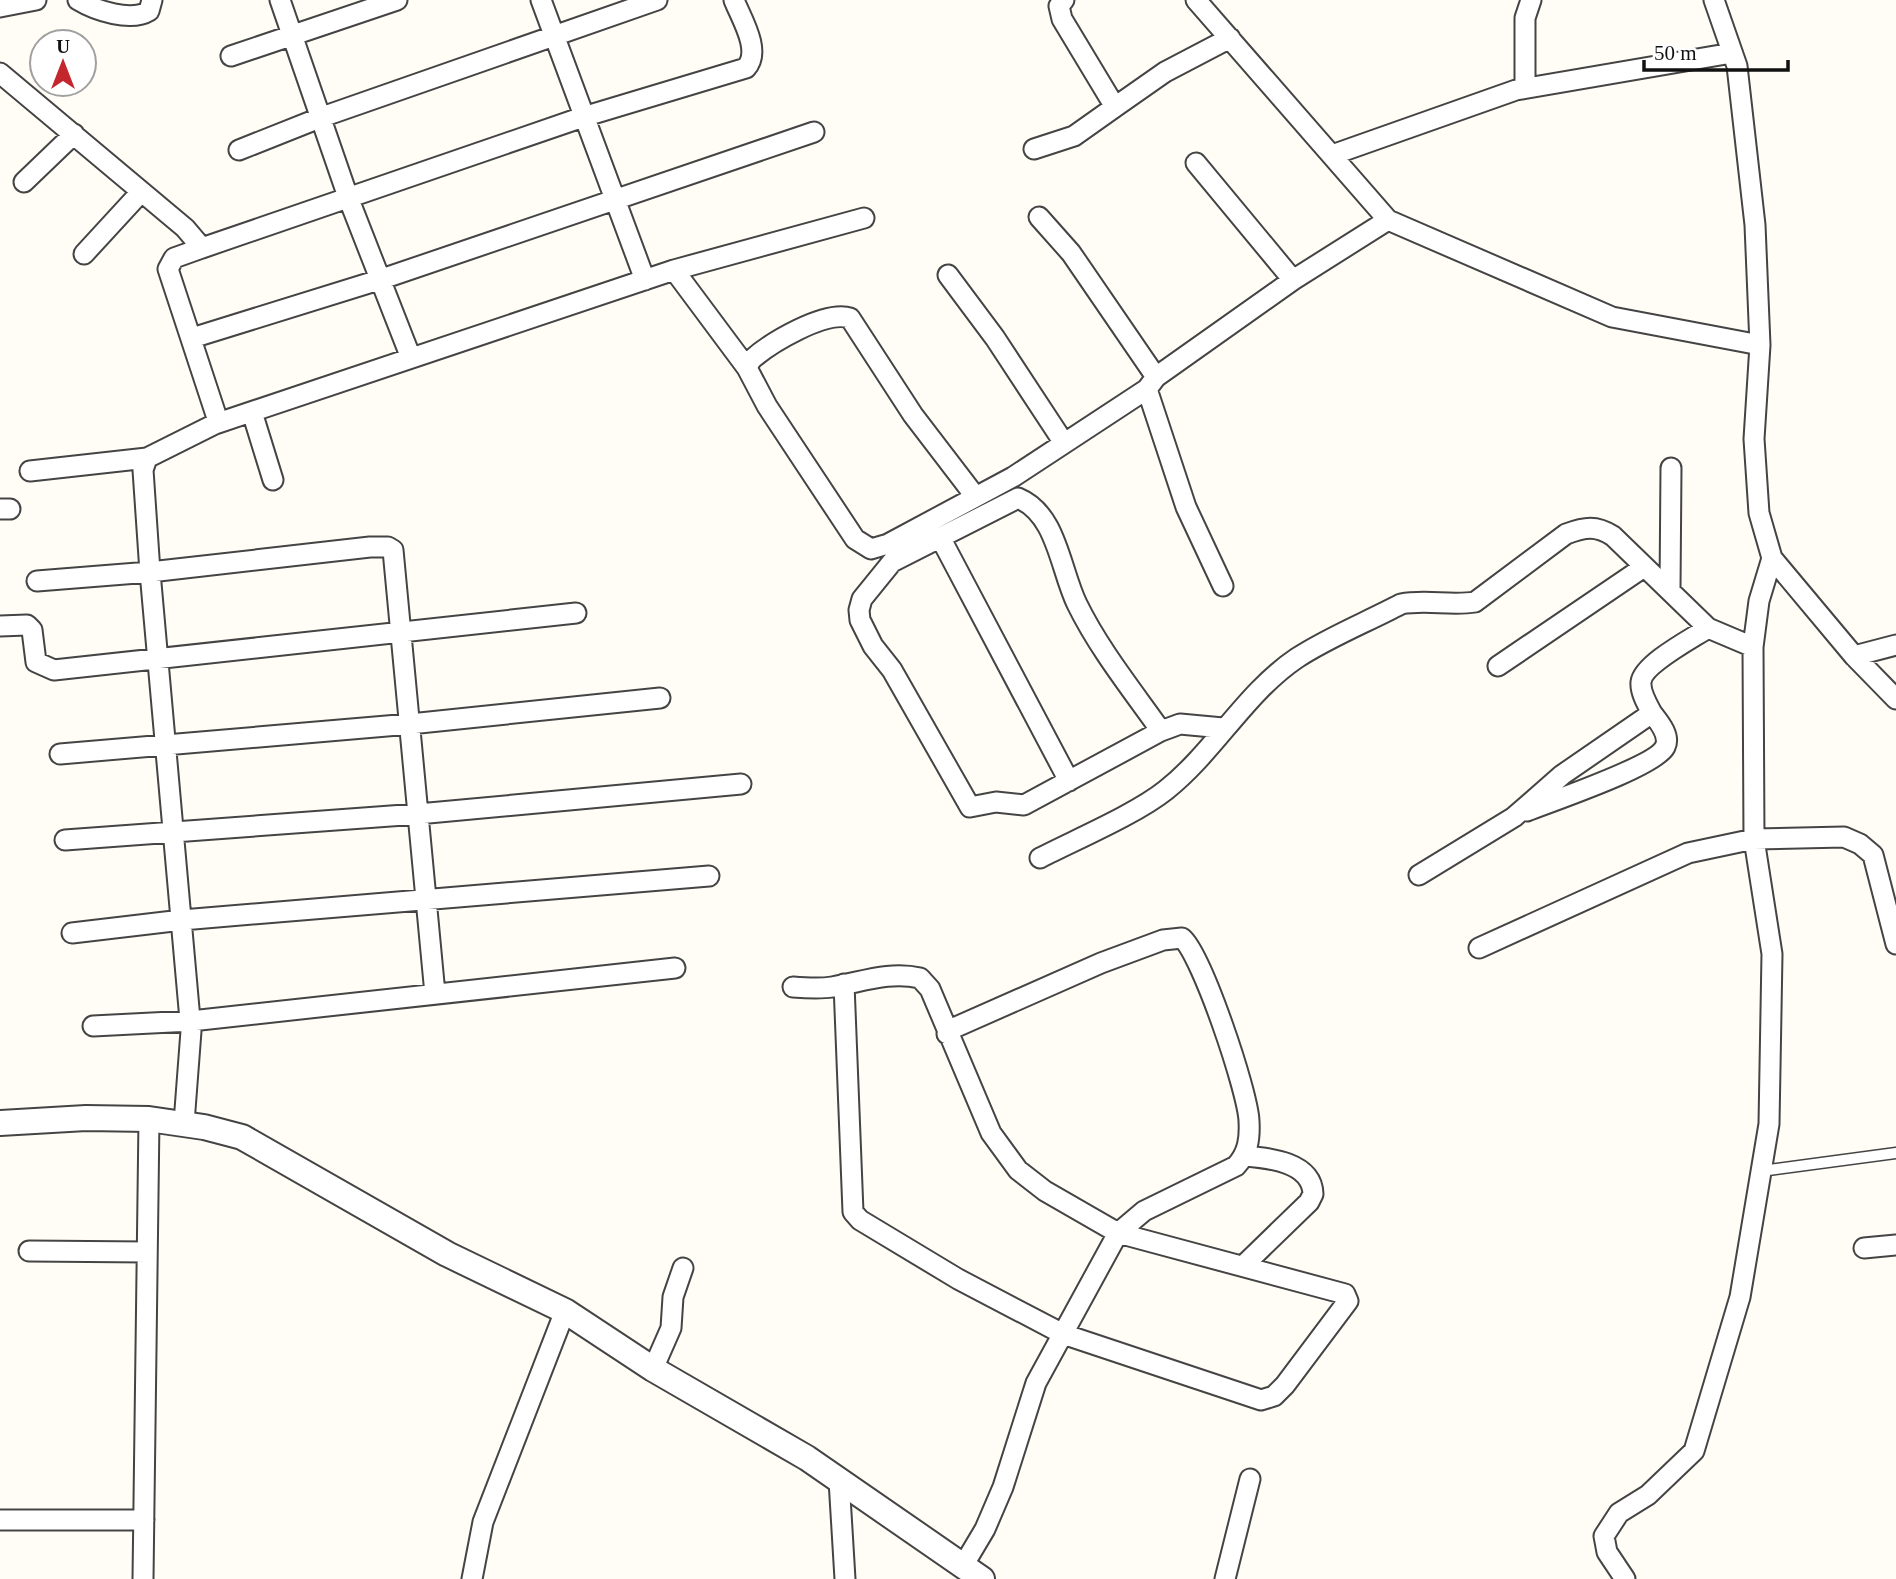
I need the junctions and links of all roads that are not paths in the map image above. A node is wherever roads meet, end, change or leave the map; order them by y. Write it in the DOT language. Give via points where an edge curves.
graph roads {
  1 [pos="36,0"];
  2 [pos="78,0"];
  3 [pos="152,0"];
  4 [pos="280,0"];
  5 [pos="397,0"];
  6 [pos="541,0"];
  7 [pos="657,0"];
  8 [pos="734,0"];
  9 [pos="1064,0"];
  10 [pos="1196,0"];
  11 [pos="1531,0"];
  12 [pos="1714,0"];
  13 [pos="0,7"];
  14 [pos="555,36"];
  15 [pos="294,37"];
  16 [pos="1230,38"];
  17 [pos="1732,53"];
  18 [pos="232,56"];
  19 [pos="0,73"];
  20 [pos="1525,88"];
  21 [pos="1115,107"];
  22 [pos="322,117"];
  23 [pos="583,117"];
  24 [pos="814,132"];
  25 [pos="74,134"];
  26 [pos="1034,149"];
  27 [pos="239,150"];
  28 [pos="1332,155"];
  29 [pos="1196,163"];
  30 [pos="24,182"];
  31 [pos="141,192"];
  32 [pos="348,197"];
  33 [pos="614,199"];
  34 [pos="1039,217"];
  35 [pos="864,218"];
  36 [pos="1388,220"];
  37 [pos="202,248"];
  38 [pos="84,254"];
  39 [pos="674,270"];
  40 [pos="948,275"];
  41 [pos="382,279"];
  42 [pos="645,280"];
  43 [pos="1293,280"];
  44 [pos="192,338"];
  45 [pos="1760,345"];
  46 [pos="411,358"];
  47 [pos="747,369"];
  48 [pos="1152,383"];
  49 [pos="252,411"];
  50 [pos="215,424"];
  51 [pos="1064,443"];
  52 [pos="148,458"];
  53 [pos="1671,468"];
  54 [pos="30,471"];
  55 [pos="272,480"];
  56 [pos="975,496"];
  57 [pos="940,537"];
  58 [pos="1772,558"];
  59 [pos="1644,567"];
  60 [pos="150,572"];
  61 [pos="37,581"];
  62 [pos="1223,586"];
  63 [pos="1670,590"];
  64 [pos="576,612"];
  65 [pos="0,626"];
  66 [pos="1708,628"];
  67 [pos="402,633"];
  68 [pos="1896,645"];
  69 [pos="1753,647"];
  70 [pos="1854,656"];
  71 [pos="158,659"];
  72 [pos="1498,666"];
  73 [pos="660,698"];
  74 [pos="1896,699"];
  75 [pos="1652,713"];
  76 [pos="410,724"];
  77 [pos="1223,728"];
  78 [pos="1161,731"];
  79 [pos="166,746"];
  80 [pos="60,754"];
  81 [pos="1069,781"];
  82 [pos="741,784"];
  83 [pos="418,814"];
  84 [pos="1514,817"];
  85 [pos="174,834"];
  86 [pos="1754,839"];
  87 [pos="65,840"];
  88 [pos="1040,858"];
  89 [pos="1419,875"];
  90 [pos="709,876"];
  91 [pos="426,902"];
  92 [pos="1892,903"];
  93 [pos="182,920"];
  94 [pos="72,933"];
  95 [pos="1896,944"];
  96 [pos="1479,948"];
  97 [pos="675,968"];
  98 [pos="844,984"];
  99 [pos="793,987"];
  100 [pos="435,994"];
  101 [pos="191,1021"];
  102 [pos="93,1026"];
  103 [pos="947,1034"];
  104 [pos="149,1119"];
  105 [pos="0,1123"];
  106 [pos="184,1124"];
  107 [pos="1896,1153"];
  108 [pos="1245,1156"];
  109 [pos="1761,1171"];
  110 [pos="1118,1233"];
  111 [pos="1896,1245"];
  112 [pos="1864,1248"];
  113 [pos="29,1251"];
  114 [pos="147,1252"];
  115 [pos="1243,1266"];
  116 [pos="683,1268"];
  117 [pos="565,1311"];
  118 [pos="1063,1334"];
  119 [pos="653,1369"];
  120 [pos="1250,1479"];
  121 [pos="839,1480"];
  122 [pos="0,1520"];
  123 [pos="144,1520"];
  124 [pos="972,1572"];
  125 [pos="143,1579"];
  126 [pos="472,1579"];
  127 [pos="845,1579"];
  128 [pos="1225,1579"];
  129 [pos="1625,1579"];
  1 -- 13 [label="street"];
  2 -- 3 [label="street" via="129,15 149,11"];
  4 -- 15 [label="street"];
  5 -- 15 [label="street"];
  6 -- 14 [label="street"];
  7 -- 14 [label="street"];
  8 -- 23 [label="street" via="752,48 746,68"];
  9 -- 21 [label="street" via="1059,6 1062,19"];
  10 -- 16 [label="street"];
  11 -- 20 [label="street" via="1525,18"];
  12 -- 17 [label="street"];
  14 -- 22 [label="street"];
  14 -- 23 [label="street"];
  15 -- 18 [label="street"];
  15 -- 22 [label="street"];
  16 -- 21 [label="street" via="1165,72"];
  16 -- 28 [label="street"];
  17 -- 20 [label="street"];
  17 -- 45 [label="street" via="1755,225"];
  19 -- 25 [label="street"];
  20 -- 28 [label="street"];
  21 -- 26 [label="street" via="1074,136"];
  22 -- 27 [label="street"];
  22 -- 32 [label="street"];
  23 -- 32 [label="street"];
  23 -- 33 [label="street"];
  24 -- 33 [label="street"];
  25 -- 30 [label="street"];
  25 -- 31 [label="street"];
  28 -- 36 [label="street"];
  29 -- 43 [label="street"];
  31 -- 37 [label="street" via="190,232"];
  31 -- 38 [label="street"];
  32 -- 37 [label="street"];
  32 -- 41 [label="street"];
  33 -- 41 [label="street"];
  33 -- 42 [label="street"];
  34 -- 48 [label="street" via="1071,253"];
  35 -- 39 [label="street"];
  36 -- 43 [label="street"];
  36 -- 45 [label="street" via="1612,317"];
  37 -- 44 [label="street" via="174,258 168,269"];
  39 -- 42 [label="street"];
  39 -- 47 [label="street"];
  40 -- 51 [label="street"];
  41 -- 44 [label="street"];
  41 -- 46 [label="street"];
  42 -- 46 [label="street"];
  43 -- 48 [label="street"];
  44 -- 50 [label="street"];
  45 -- 58 [label="street" via="1754,439 1759,513"];
  46 -- 49 [label="street"];
  47 -- 56 [label="street" via="855,539 871,549"];
  47 -- 56 [label="street" via="760,352 820,321 838,314 850,318 913,415"];
  48 -- 51 [label="street"];
  48 -- 62 [label="street" via="1186,508"];
  49 -- 50 [label="street"];
  49 -- 55 [label="street"];
  50 -- 52 [label="street"];
  51 -- 56 [label="street"];
  52 -- 54 [label="street"];
  52 -- 60 [label="street" via="143,470"];
  53 -- 63 [label="street"];
  57 -- 78 [label="street" via="1018,498 1031,504 1052,536 1077,603"];
  57 -- 81 [label="street"];
  57 -- 81 [label="street" via="892,562 862,599 860,620 873,646 892,670 970,807 996,802 1024,805"];
  58 -- 69 [label="street" via="1759,601"];
  58 -- 70 [label="street"];
  59 -- 63 [label="street"];
  59 -- 72 [label="street"];
  59 -- 77 [label="street" via="1599,527 1566,534 1475,602 1418,600 1401,604 1296,658"];
  60 -- 61 [label="street"];
  60 -- 67 [label="street" via="390,547"];
  60 -- 71 [label="street"];
  63 -- 66 [label="street"];
  64 -- 67 [label="street"];
  65 -- 71 [label="street" via="27,625 32,630 36,662 47,670"];
  66 -- 69 [label="street"];
  66 -- 75 [label="street" via="1645,673 1640,681 1642,693"];
  67 -- 71 [label="street"];
  67 -- 76 [label="street"];
  68 -- 70 [label="street"];
  69 -- 86 [label="street"];
  70 -- 74 [label="street"];
  71 -- 79 [label="street"];
  73 -- 76 [label="street"];
  75 -- 84 [label="street" via="1562,775"];
  75 -- 84 [label="street" via="1666,737 1656,756"];
  76 -- 79 [label="street"];
  76 -- 83 [label="street"];
  77 -- 78 [label="street" via="1180,724"];
  77 -- 88 [label="street" via="1205,755 1164,791"];
  78 -- 81 [label="street"];
  79 -- 80 [label="street"];
  79 -- 85 [label="street"];
  82 -- 83 [label="street"];
  83 -- 85 [label="street"];
  83 -- 91 [label="street"];
  84 -- 89 [label="street"];
  85 -- 87 [label="street"];
  85 -- 93 [label="street"];
  86 -- 92 [label="street" via="1844,837 1860,844 1873,855"];
  86 -- 96 [label="street" via="1668,860"];
  86 -- 109 [label="street" via="1772,954 1769,1124"];
  90 -- 91 [label="street"];
  91 -- 93 [label="street"];
  91 -- 100 [label="street"];
  92 -- 95 [label="street"];
  93 -- 94 [label="street"];
  93 -- 101 [label="street"];
  97 -- 100 [label="street"];
  98 -- 99 [label="street"];
  98 -- 103 [label="street" via="886,976 920,978 930,989"];
  98 -- 118 [label="street" via="853,1212 922,1258"];
  100 -- 101 [label="street"];
  101 -- 102 [label="street"];
  101 -- 106 [label="street"];
  103 -- 108 [label="street" via="1101,963 1163,940 1182,938 1198,966 1240,1074 1249,1120"];
  103 -- 110 [label="street" via="991,1133 1018,1170"];
  104 -- 105 [label="street"];
  104 -- 106 [label="street"];
  104 -- 114 [label="street"];
  106 -- 117 [label="street" via="242,1138 447,1254"];
  107 -- 109 [label="lane"];
  108 -- 110 [label="street" via="1210,1181 1144,1211"];
  108 -- 115 [label="street" via="1270,1157 1293,1166 1307,1177 1313,1194"];
  109 -- 129 [label="street" via="1740,1297 1694,1451 1648,1495 1619,1513 1604,1536 1607,1552"];
  110 -- 115 [label="street"];
  110 -- 118 [label="street"];
  111 -- 112 [label="street"];
  113 -- 114 [label="street"];
  114 -- 123 [label="street"];
  115 -- 118 [label="street" via="1335,1290 1348,1301 1274,1396 1261,1400"];
  116 -- 119 [label="street" via="673,1297 671,1328"];
  117 -- 119 [label="street"];
  117 -- 126 [label="street" via="483,1522"];
  118 -- 124 [label="street" via="1036,1383"];
  119 -- 121 [label="street"];
  120 -- 128 [label="street"];
  121 -- 124 [label="street"];
  121 -- 127 [label="street"];
  122 -- 123 [label="street"];
  123 -- 125 [label="street"];
}
